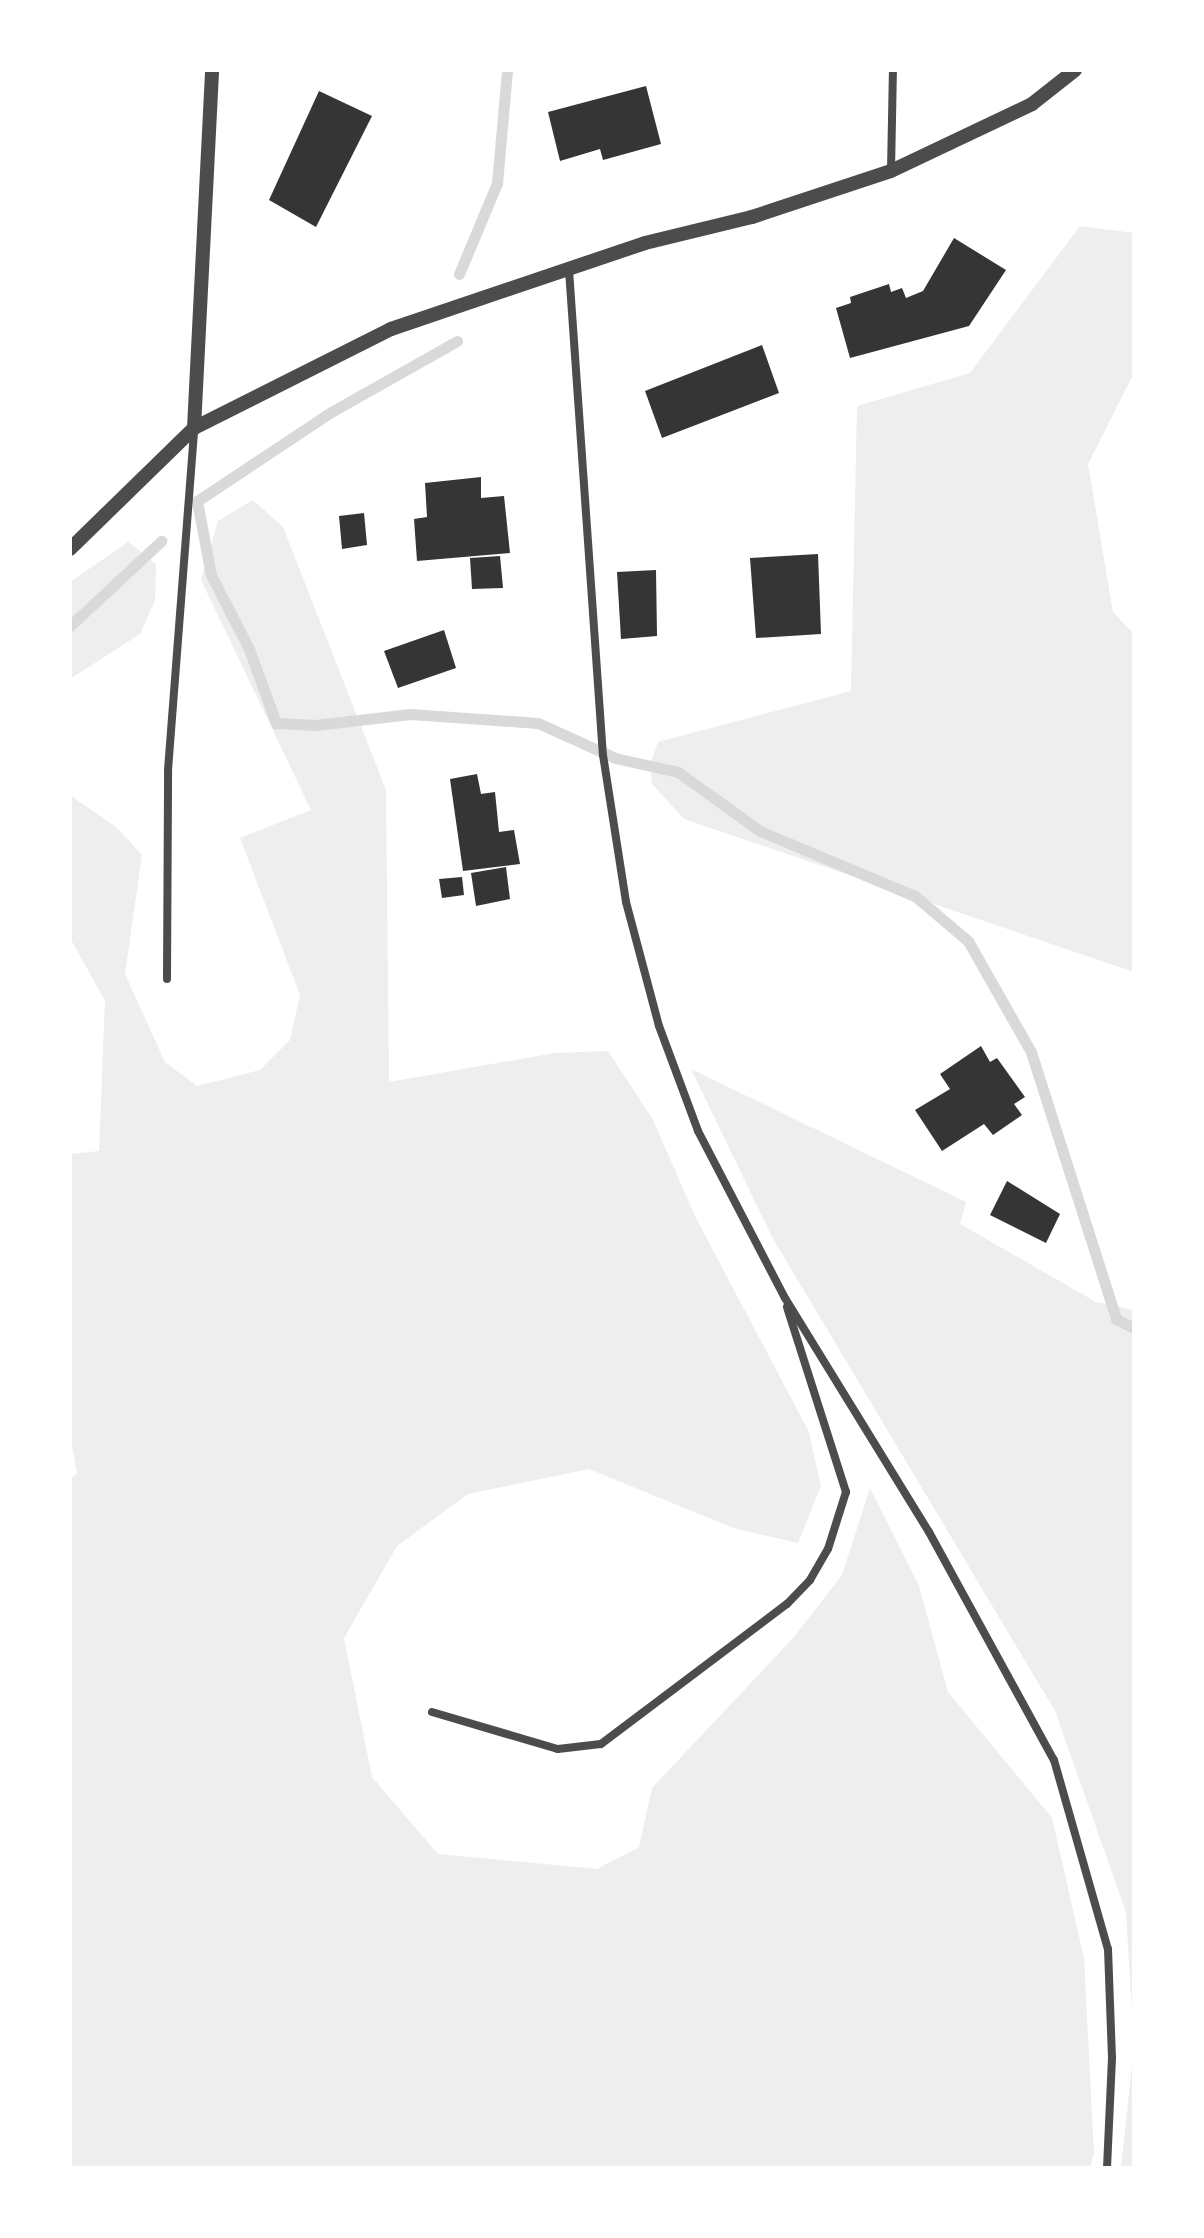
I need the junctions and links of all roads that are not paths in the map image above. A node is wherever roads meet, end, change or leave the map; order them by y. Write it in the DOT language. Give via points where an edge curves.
graph roads {
  1 [pos="212,70"];
  2 [pos="893,70"];
  3 [pos="1075,70"];
  4 [pos="891,171"];
  5 [pos="569,270"];
  6 [pos="194,428"];
  7 [pos="70,549"];
  8 [pos="167,979"];
  9 [pos="785,1298"];
  10 [pos="432,1712"];
  11 [pos="1107,2168"];
  1 -- 6 [label="street"];
  2 -- 4 [label="street"];
  3 -- 4 [label="street" via="1032,104"];
  4 -- 5 [label="street"];
  5 -- 6 [label="street" via="391,329"];
  5 -- 9 [label="street" via="603,755 626,902 659,1026 698,1131"];
  6 -- 7 [label="street"];
  6 -- 8 [label="street" via="168,770"];
  9 -- 10 [label="street" via="846,1492 828,1549 810,1580 787,1604 601,1744 558,1749"];
  9 -- 11 [label="street" via="929,1532 1054,1760 1108,1949 1112,2058"];
}
